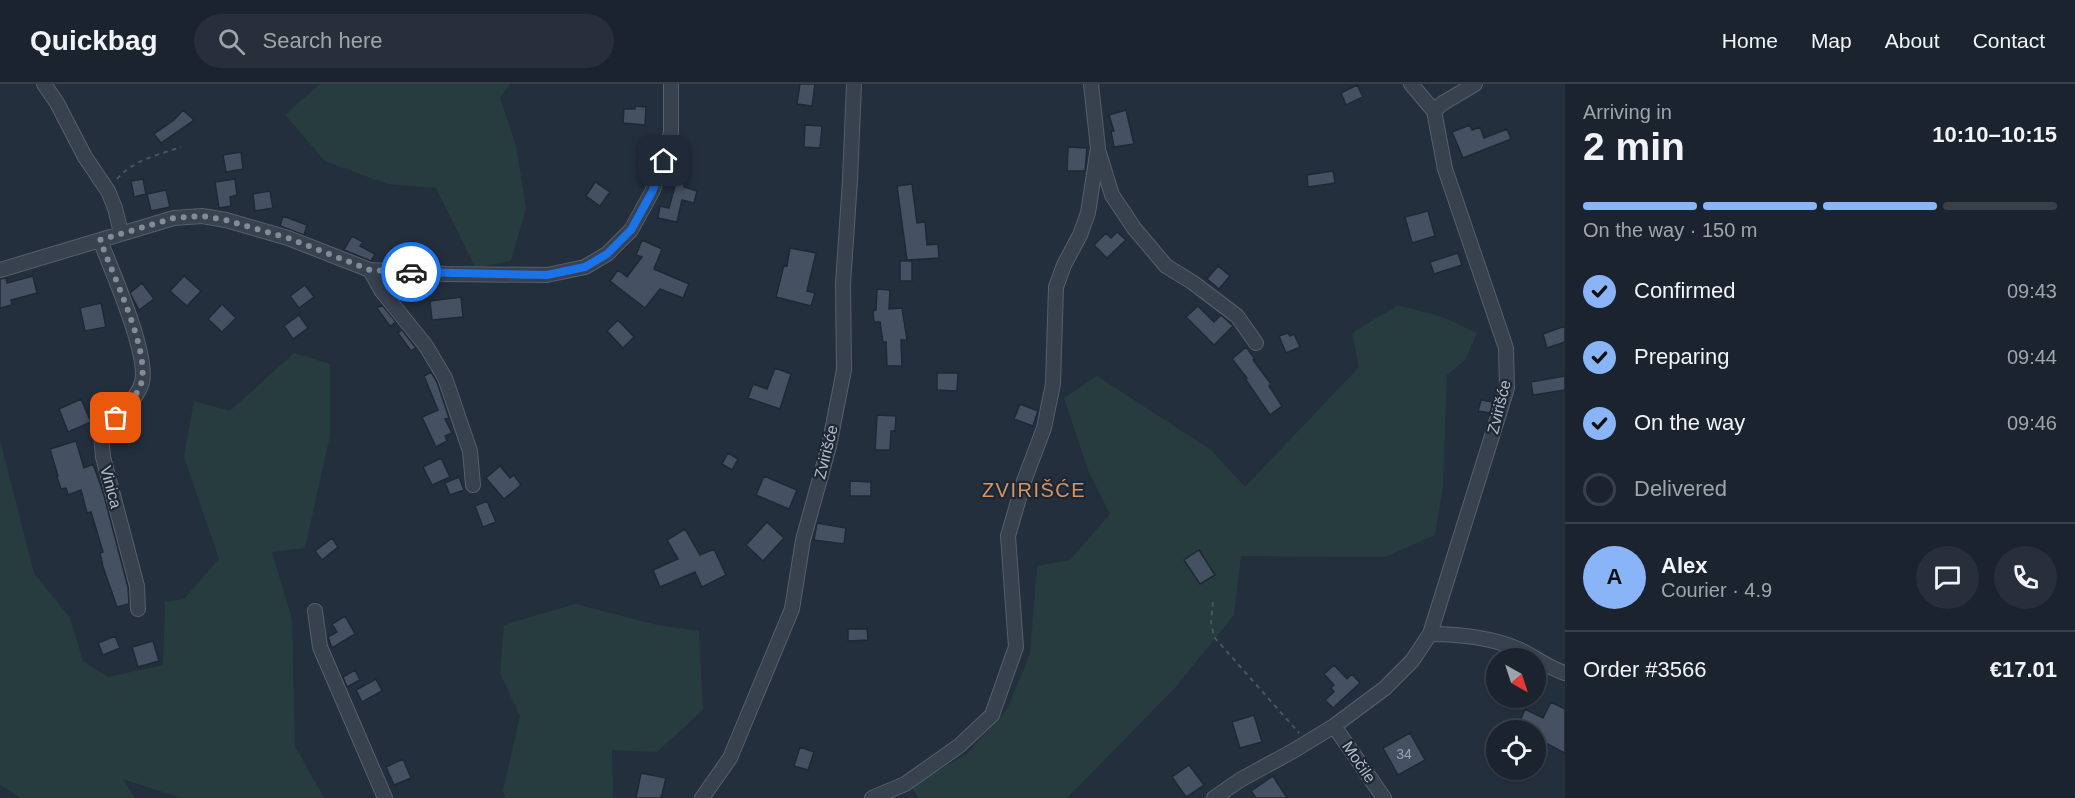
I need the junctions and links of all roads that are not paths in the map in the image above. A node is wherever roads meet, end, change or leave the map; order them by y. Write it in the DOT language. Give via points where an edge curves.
graph roads {
  1 [pos="44,84"];
  2 [pos="671,84"];
  3 [pos="854,84"];
  4 [pos="1091,84"];
  5 [pos="1411,84"];
  6 [pos="1475,84"];
  7 [pos="1434,111"];
  8 [pos="1098,148"];
  9 [pos="121,233"];
  10 [pos="100,240"];
  11 [pos="0,270"];
  12 [pos="370,270"];
  13 [pos="1256,342"];
  14 [pos="473,485"];
  15 [pos="138,609"];
  16 [pos="315,611"];
  17 [pos="1430,634"];
  18 [pos="1565,673"];
  19 [pos="1334,726"];
  20 [pos="385,798"];
  21 [pos="702,798"];
  22 [pos="872,798"];
  23 [pos="1214,798"];
  24 [pos="1384,798"];
  1 -- 9 [label="street" via="108,191"];
  2 -- 12 [label="street" via="671,132 664,161 631,230 607,254 585,267 547,275"];
  3 -- 21 [label="street, Zvirišće" via="843,284 844,370 829,446 803,540 792,609 730,758"];
  4 -- 8 [label="street"];
  5 -- 7 [label="street, Zvirišće"];
  6 -- 7 [label="street"];
  7 -- 17 [label="street, Zvirišće" via="1445,169 1506,348 1508,365 1507,388"];
  8 -- 13 [label="street" via="1112,195 1134,228 1166,266 1236,316"];
  8 -- 22 [label="street" via="1088,213 1056,287 1053,384 1044,428 1008,536 1016,647 992,715 959,746 905,784"];
  9 -- 10 [label="street"];
  9 -- 12 [label="street" via="174,218 202,216 288,238"];
  10 -- 11 [label="street"];
  10 -- 15 [label="street, Vinica" via="136,334 142,366 142,382 134,397 102,440 103,458 137,586"];
  12 -- 14 [label="street" via="445,378 470,451"];
  16 -- 20 [label="street" via="320,647"];
  17 -- 18 [label="street" via="1494,639"];
  17 -- 19 [label="street, Zvirišće" via="1412,662"];
  19 -- 23 [label="street, Zvirišće"];
  19 -- 24 [label="street, Močile"];
}
